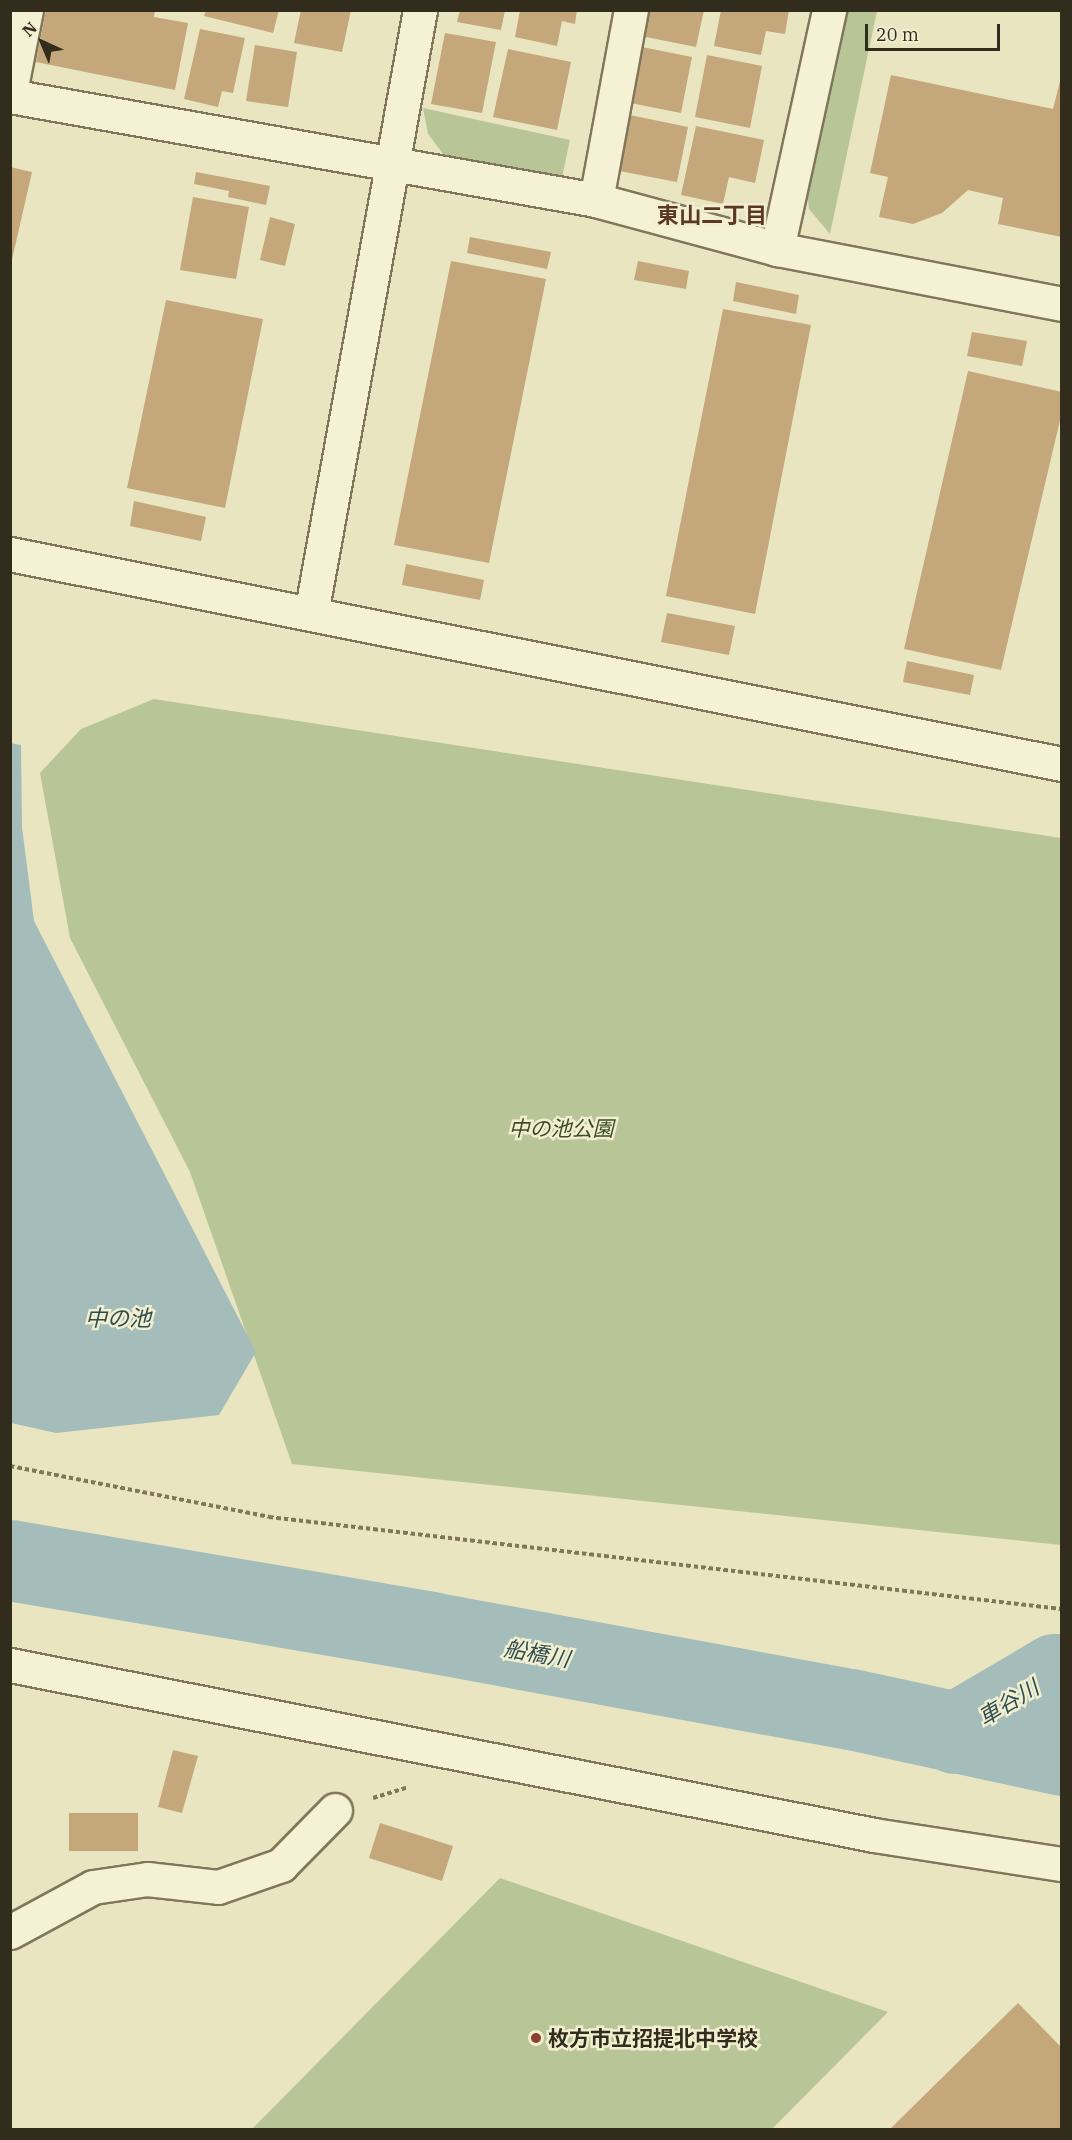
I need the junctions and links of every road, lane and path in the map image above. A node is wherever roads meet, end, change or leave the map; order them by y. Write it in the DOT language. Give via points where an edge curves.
graph roads {
  1 [pos="26,10"];
  2 [pos="420,10"];
  3 [pos="631,10"];
  4 [pos="829,10"];
  5 [pos="10,94"];
  6 [pos="392,165"];
  7 [pos="596,200"];
  8 [pos="777,249"];
  9 [pos="1062,304"];
  10 [pos="10,554"];
  11 [pos="311,614"];
  12 [pos="1062,764"];
  13 [pos="10,1466"];
  14 [pos="1062,1609"];
  15 [pos="10,1665"];
  16 [pos="335,1810"];
  17 [pos="1062,1864"];
  18 [pos="10,1932"];
  1 -- 5 [label="street"];
  2 -- 6 [label="street"];
  3 -- 7 [label="street"];
  4 -- 8 [label="street"];
  5 -- 6 [label="street"];
  6 -- 7 [label="street"];
  6 -- 11 [label="street"];
  7 -- 8 [label="street"];
  8 -- 9 [label="street"];
  10 -- 11 [label="street"];
  11 -- 12 [label="street"];
  13 -- 14 [label="path" via="269,1517"];
  15 -- 17 [label="street" via="874,1835"];
  16 -- 18 [label="street" via="281,1865 218,1887 147,1879 93,1887"];
}
